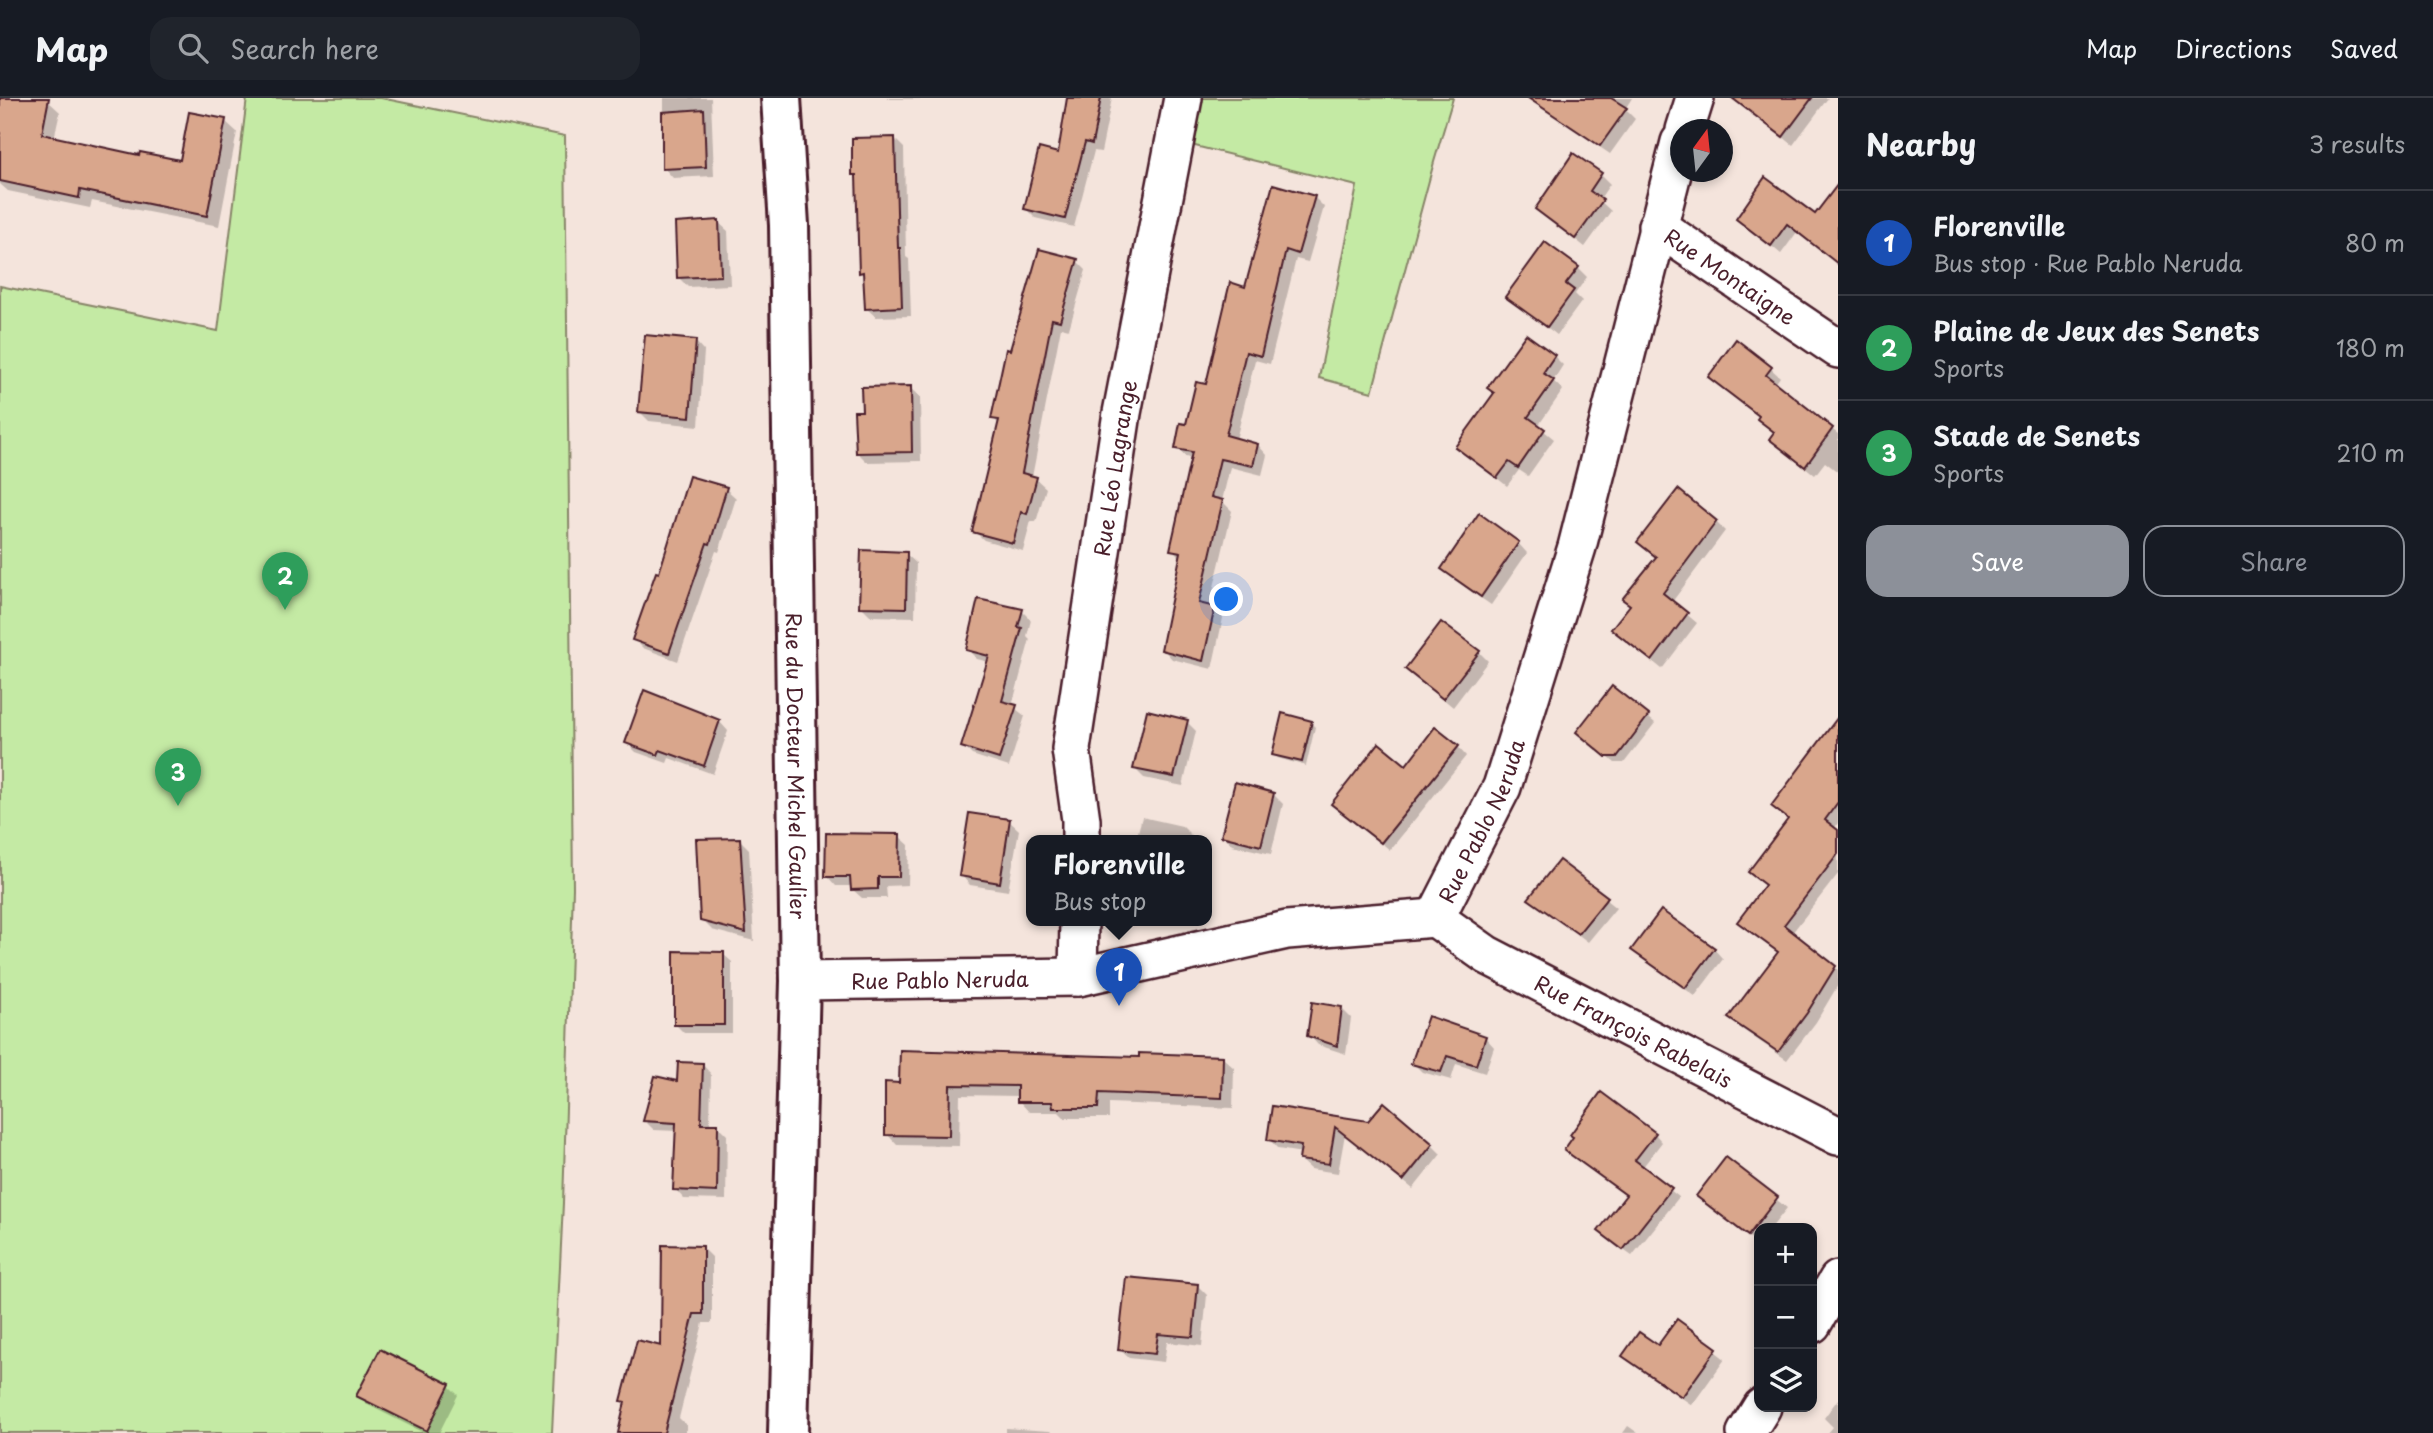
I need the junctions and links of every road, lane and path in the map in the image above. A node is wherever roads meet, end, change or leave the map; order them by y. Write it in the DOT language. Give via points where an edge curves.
graph roads {
  1 [pos="781,98"];
  2 [pos="1183,98"];
  3 [pos="1695,98"];
  4 [pos="1688,119"];
  5 [pos="1670,180"];
  6 [pos="1657,226"];
  7 [pos="1838,349"];
  8 [pos="1081,835"];
  9 [pos="1435,918"];
  10 [pos="1079,926"];
  11 [pos="1079,977"];
  12 [pos="800,981"];
  13 [pos="1835,1123"];
  14 [pos="1838,1280"];
  15 [pos="1817,1316"];
  16 [pos="1759,1412"];
  17 [pos="788,1433"];
  18 [pos="1746,1433"];
  1 -- 12 [label="street, Rue du Docteur Michel Gaulier" via="789,225"];
  2 -- 8 [label="street, Rue Léo Lagrange" via="1122,413 1071,749"];
  3 -- 4 [label="street"];
  5 -- 6 [label="street, Rue Pablo Neruda"];
  6 -- 7 [label="street, Rue Montaigne"];
  6 -- 9 [label="street, Rue Pablo Neruda" via="1577,547 1502,787"];
  9 -- 11 [label="street, Rue Pablo Neruda" via="1287,929"];
  9 -- 13 [label="street, Rue François Rabelais" via="1487,955"];
  10 -- 11 [label="street"];
  11 -- 12 [label="street, Rue Pablo Neruda"];
  12 -- 17 [label="street, Rue du Docteur Michel Gaulier"];
  14 -- 15 [label="street"];
  16 -- 18 [label="street"];
}
